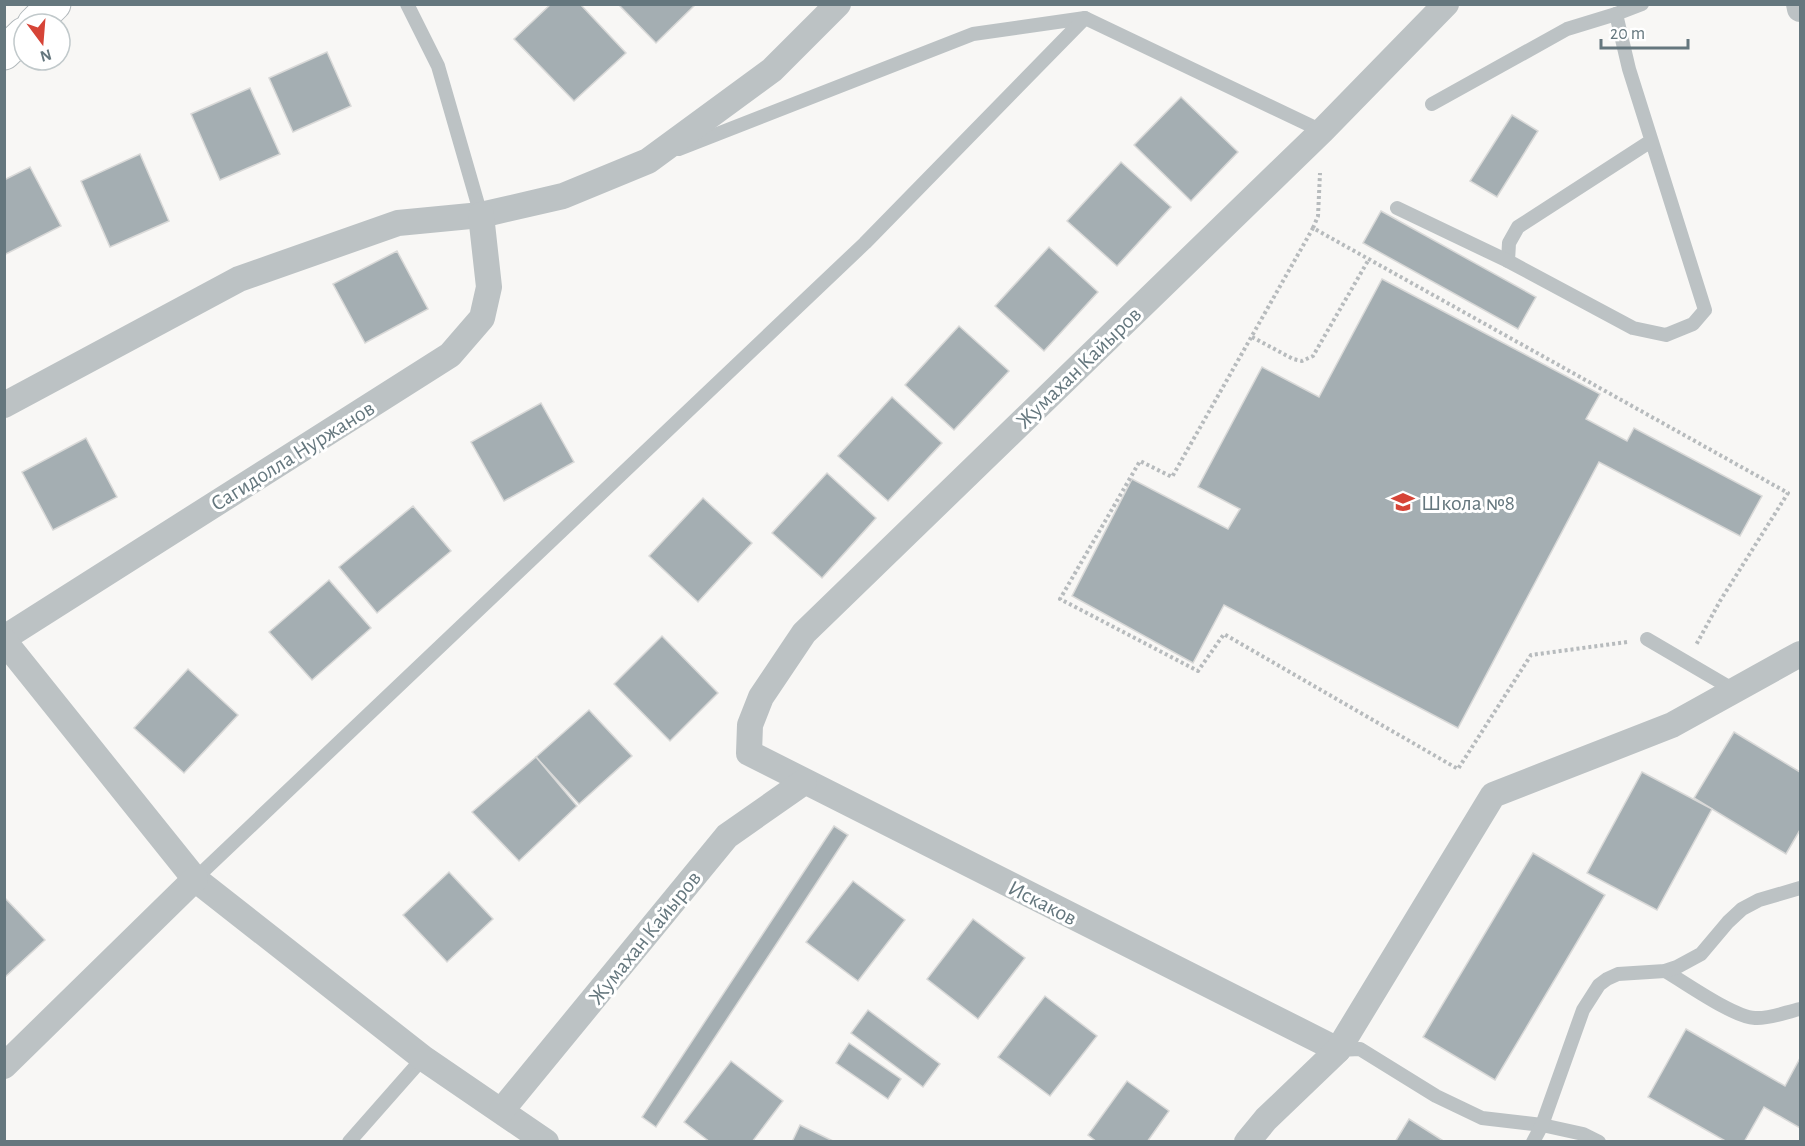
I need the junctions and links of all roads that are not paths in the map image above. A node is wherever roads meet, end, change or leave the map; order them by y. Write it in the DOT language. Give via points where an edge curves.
graph roads {
  1 [pos="407,4"];
  2 [pos="838,4"];
  3 [pos="1446,4"];
  4 [pos="1642,4"];
  5 [pos="1616,14"];
  6 [pos="1085,18"];
  7 [pos="1432,104"];
  8 [pos="1322,131"];
  9 [pos="1651,141"];
  10 [pos="648,161"];
  11 [pos="1396,208"];
  12 [pos="481,214"];
  13 [pos="1508,261"];
  14 [pos="4,405"];
  15 [pos="4,639"];
  16 [pos="1647,639"];
  17 [pos="1800,654"];
  18 [pos="1734,690"];
  19 [pos="749,753"];
  20 [pos="804,782"];
  21 [pos="195,879"];
  22 [pos="1800,888"];
  23 [pos="1665,971"];
  24 [pos="1800,1009"];
  25 [pos="1338,1050"];
  26 [pos="423,1058"];
  27 [pos="4,1066"];
  28 [pos="502,1110"];
  29 [pos="1542,1125"];
  30 [pos="349,1142"];
  31 [pos="546,1142"];
  32 [pos="1247,1142"];
  33 [pos="1533,1142"];
  34 [pos="1599,1142"];
  1 -- 12 [label="lane" via="438,66"];
  2 -- 10 [label="street" via="772,69"];
  3 -- 8 [label="street, Жумахан Кайыров"];
  4 -- 5 [label="lane"];
  5 -- 7 [label="lane" via="1567,29"];
  5 -- 9 [label="lane"];
  6 -- 8 [label="lane"];
  6 -- 10 [label="lane" via="973,34"];
  6 -- 21 [label="lane" via="865,243"];
  8 -- 19 [label="street, Жумахан Кайыров" via="804,633 761,697 750,725"];
  9 -- 13 [label="lane" via="1518,227 1509,243"];
  9 -- 13 [label="lane" via="1705,310 1693,324 1666,335 1633,328"];
  10 -- 12 [label="street" via="563,196"];
  11 -- 13 [label="lane"];
  12 -- 14 [label="street" via="398,223 239,279"];
  12 -- 15 [label="street, Сагидолла Нуржанов" via="489,286 482,318 450,355"];
  15 -- 21 [label="street"];
  16 -- 18 [label="lane"];
  17 -- 18 [label="street"];
  18 -- 25 [label="street" via="1672,725 1493,795"];
  19 -- 20 [label="street, Искаков"];
  20 -- 25 [label="street, Искаков"];
  20 -- 28 [label="street, Жумахан Кайыров" via="727,836"];
  21 -- 26 [label="street"];
  21 -- 27 [label="street"];
  22 -- 23 [label="lane" via="1742,909 1701,954"];
  23 -- 24 [label="lane" via="1746,1017"];
  23 -- 29 [label="lane" via="1618,974 1591,995 1582,1010"];
  25 -- 29 [label="lane" via="1360,1049 1436,1096 1482,1118"];
  25 -- 32 [label="street"];
  26 -- 28 [label="street"];
  26 -- 30 [label="lane"];
  28 -- 31 [label="street"];
  29 -- 33 [label="lane"];
  29 -- 34 [label="lane" via="1583,1134"];
}
